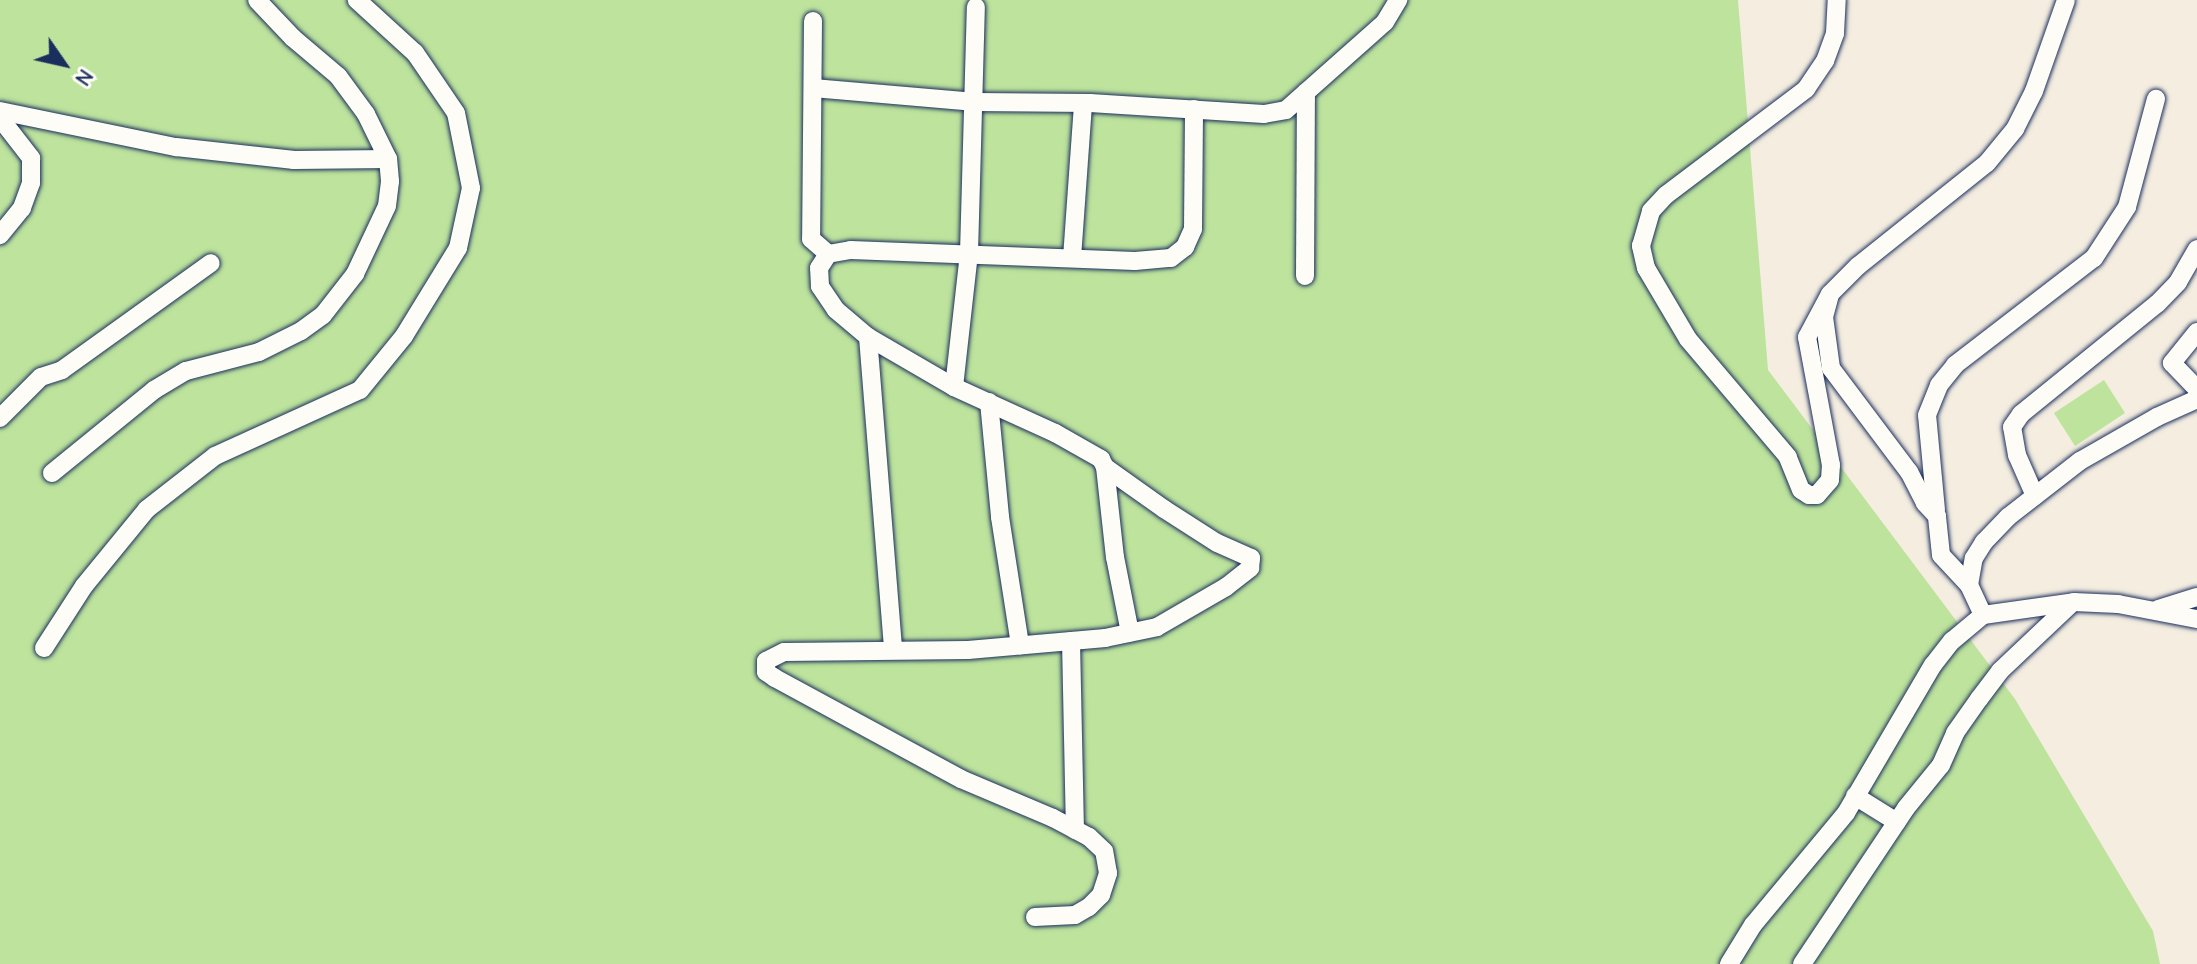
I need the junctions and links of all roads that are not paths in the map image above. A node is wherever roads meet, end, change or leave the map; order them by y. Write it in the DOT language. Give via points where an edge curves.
graph roads {
  1 [pos="257,0"];
  2 [pos="357,0"];
  3 [pos="1398,0"];
  4 [pos="1837,0"];
  5 [pos="2066,0"];
  6 [pos="976,7"];
  7 [pos="813,21"];
  8 [pos="813,88"];
  9 [pos="1306,92"];
  10 [pos="2156,99"];
  11 [pos="975,102"];
  12 [pos="1083,103"];
  13 [pos="1194,109"];
  14 [pos="0,111"];
  15 [pos="0,118"];
  16 [pos="388,159"];
  17 [pos="0,235"];
  18 [pos="2197,249"];
  19 [pos="969,253"];
  20 [pos="828,254"];
  21 [pos="1072,258"];
  22 [pos="211,263"];
  23 [pos="1305,276"];
  24 [pos="1830,294"];
  25 [pos="2197,332"];
  26 [pos="868,337"];
  27 [pos="954,387"];
  28 [pos="2197,389"];
  29 [pos="2197,399"];
  30 [pos="989,402"];
  31 [pos="0,418"];
  32 [pos="1105,467"];
  33 [pos="52,473"];
  34 [pos="2035,496"];
  35 [pos="1937,516"];
  36 [pos="1969,585"];
  37 [pos="2197,597"];
  38 [pos="2074,602"];
  39 [pos="2156,610"];
  40 [pos="1983,615"];
  41 [pos="2197,619"];
  42 [pos="1130,633"];
  43 [pos="1071,641"];
  44 [pos="1020,645"];
  45 [pos="44,648"];
  46 [pos="893,649"];
  47 [pos="1855,796"];
  48 [pos="1897,822"];
  49 [pos="1075,830"];
  50 [pos="1035,917"];
  51 [pos="1729,964"];
  52 [pos="1802,964"];
  1 -- 16 [label="street" via="338,76 366,114"];
  2 -- 45 [label="street" via="415,53 456,113 471,188 458,248 404,336 360,390 215,456 147,509 84,586"];
  3 -- 9 [label="street" via="1385,22"];
  4 -- 24 [label="street" via="1835,33 1806,89 1666,195 1651,211 1641,246 1646,268 1688,339 1788,457 1801,490 1809,495 1817,495 1830,480 1807,337"];
  5 -- 24 [label="street" via="2015,129 1987,163"];
  6 -- 11 [label="street"];
  7 -- 8 [label="street"];
  8 -- 11 [label="street"];
  8 -- 20 [label="street" via="811,239"];
  9 -- 13 [label="street" via="1286,110 1264,114"];
  9 -- 23 [label="street"];
  10 -- 35 [label="street" via="2127,207 2094,258 1955,365 1939,385 1927,415"];
  11 -- 12 [label="street"];
  11 -- 19 [label="street"];
  12 -- 13 [label="street"];
  12 -- 21 [label="street"];
  13 -- 21 [label="street" via="1193,229 1185,247 1171,258"];
  14 -- 16 [label="street" via="176,147 294,160"];
  15 -- 17 [label="street" via="31,158 31,183 22,208"];
  16 -- 33 [label="street" via="387,206 355,274 323,315 259,352 186,371 154,390"];
  18 -- 34 [label="street" via="2178,282 2157,304 2021,414 2012,427 2017,455"];
  19 -- 20 [label="street"];
  19 -- 21 [label="street"];
  19 -- 27 [label="street"];
  20 -- 26 [label="street" via="819,268 820,286 836,310"];
  22 -- 31 [label="street" via="62,370 41,377"];
  24 -- 35 [label="street" via="1824,317 1831,368"];
  25 -- 28 [label="street" via="2172,363"];
  26 -- 27 [label="street"];
  26 -- 46 [label="street"];
  27 -- 30 [label="street"];
  29 -- 34 [label="street" via="2080,461"];
  30 -- 32 [label="street" via="1055,433 1101,459"];
  30 -- 44 [label="street"];
  32 -- 42 [label="street"];
  32 -- 42 [label="street" via="1217,543 1251,558 1250,568 1226,587 1157,627"];
  34 -- 36 [label="street" via="1984,542 1974,558"];
  35 -- 36 [label="street" via="1941,555"];
  36 -- 40 [label="street"];
  37 -- 39 [label="street"];
  38 -- 39 [label="street"];
  38 -- 40 [label="street"];
  38 -- 48 [label="street" via="2000,671 1955,733 1941,765"];
  39 -- 41 [label="street"];
  40 -- 47 [label="street" via="1933,665"];
  42 -- 43 [label="street"];
  43 -- 44 [label="street"];
  43 -- 49 [label="street"];
  44 -- 46 [label="street"];
  46 -- 49 [label="street" via="784,652 766,661 766,672 961,779"];
  47 -- 48 [label="street"];
  47 -- 51 [label="street" via="1753,925"];
  48 -- 52 [label="street"];
  49 -- 50 [label="street" via="1104,851 1108,873 1101,895 1075,915"];
}
